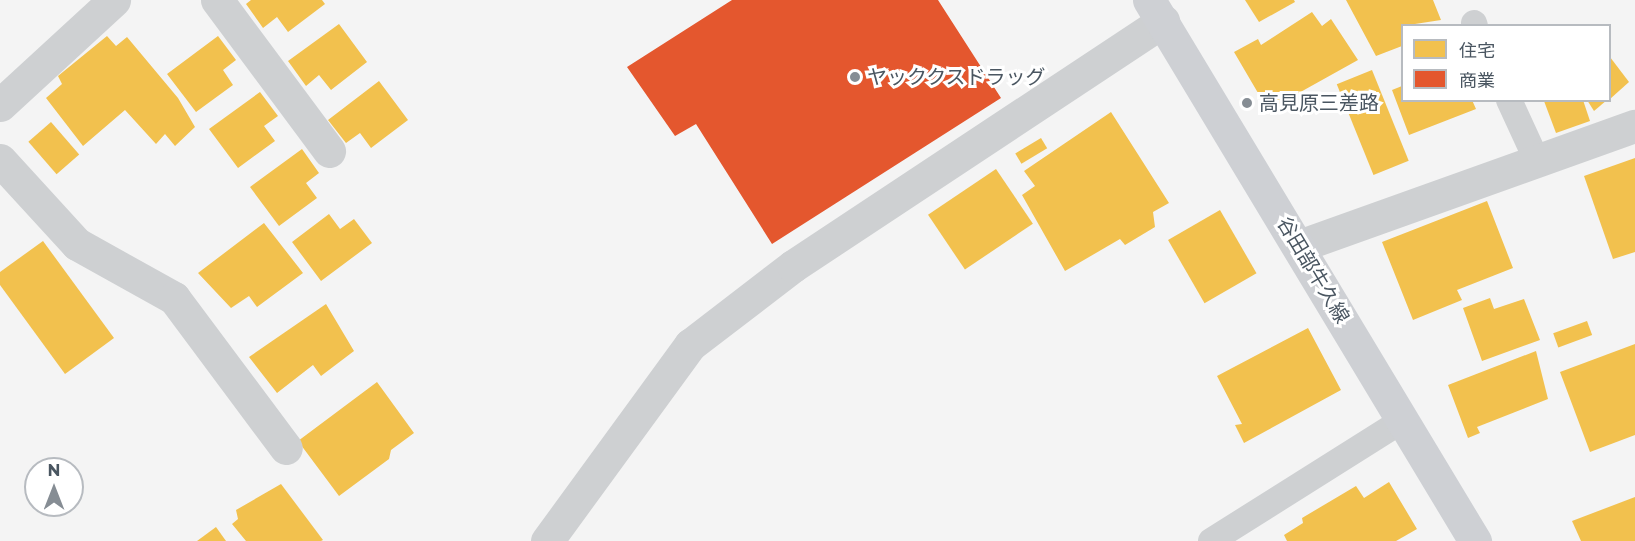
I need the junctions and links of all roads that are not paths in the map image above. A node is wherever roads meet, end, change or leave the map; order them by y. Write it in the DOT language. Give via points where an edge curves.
graph roads {
  1 [pos="114,0"];
  2 [pos="218,0"];
  3 [pos="1156,10"];
  4 [pos="1510,102"];
  5 [pos="0,105"];
  6 [pos="1635,126"];
  7 [pos="329,151"];
  8 [pos="0,160"];
  9 [pos="1537,161"];
  10 [pos="1299,246"];
  11 [pos="1403,420"];
  12 [pos="286,448"];
  13 [pos="548,541"];
  14 [pos="1211,541"];
  15 [pos="1475,541"];
  1 -- 5 [label="street"];
  2 -- 7 [label="street"];
  3 -- 10 [label="main road, 谷田部牛久線"];
  3 -- 13 [label="street" via="793,266 690,345"];
  4 -- 9 [label="lane"];
  6 -- 9 [label="street"];
  8 -- 12 [label="street" via="77,244 174,298"];
  9 -- 10 [label="street"];
  10 -- 11 [label="main road, 谷田部牛久線"];
  11 -- 14 [label="lane"];
  11 -- 15 [label="main road, 谷田部牛久線"];
}
